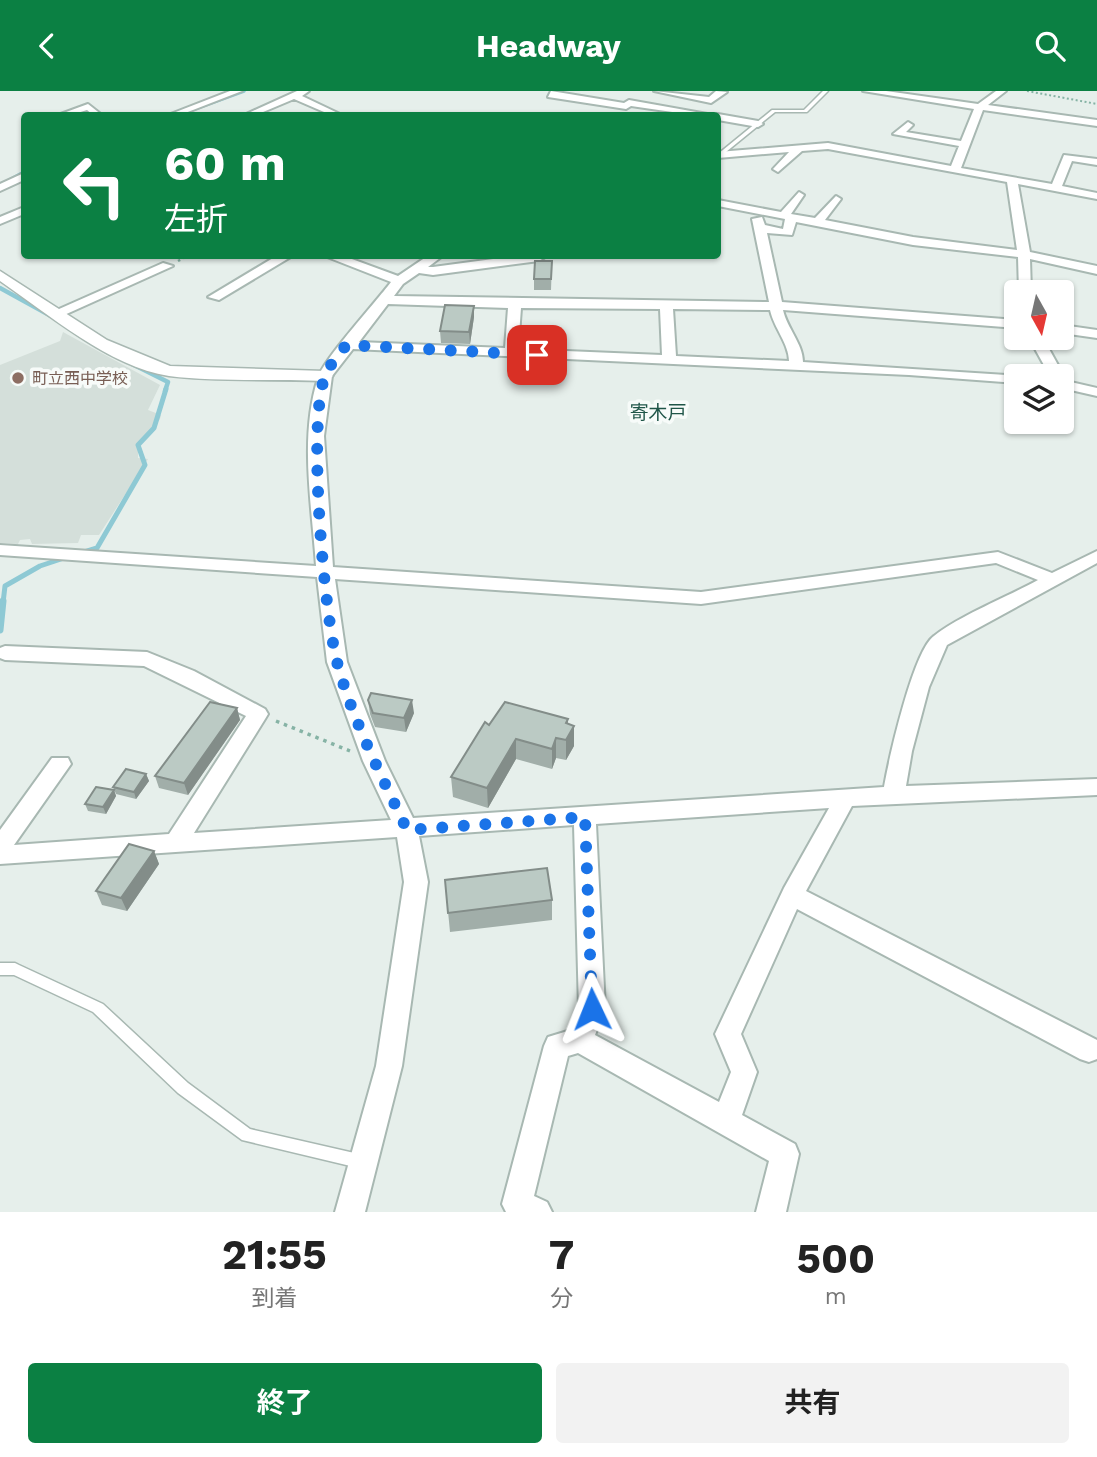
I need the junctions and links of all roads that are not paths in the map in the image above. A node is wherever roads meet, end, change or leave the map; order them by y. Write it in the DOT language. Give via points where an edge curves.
graph roads {
  1 [pos="238,91"];
  2 [pos="305,91"];
  3 [pos="558,91"];
  4 [pos="641,91"];
  5 [pos="659,91"];
  6 [pos="720,91"];
  7 [pos="826,91"];
  8 [pos="1003,91"];
  9 [pos="292,95"];
  10 [pos="871,95"];
  11 [pos="628,104"];
  12 [pos="979,107"];
  13 [pos="72,112"];
  14 [pos="94,112"];
  15 [pos="181,112"];
  16 [pos="255,112"];
  17 [pos="332,112"];
  18 [pos="619,112"];
  19 [pos="686,112"];
  20 [pos="721,118"];
  21 [pos="1097,123"];
  22 [pos="758,124"];
  23 [pos="908,125"];
  24 [pos="964,144"];
  25 [pos="798,149"];
  26 [pos="721,153"];
  27 [pos="721,155"];
  28 [pos="1097,162"];
  29 [pos="778,169"];
  30 [pos="955,169"];
  31 [pos="21,178"];
  32 [pos="1012,182"];
  33 [pos="0,188"];
  34 [pos="1056,189"];
  35 [pos="799,194"];
  36 [pos="1097,196"];
  37 [pos="836,199"];
  38 [pos="721,205"];
  39 [pos="21,211"];
  40 [pos="756,211"];
  41 [pos="788,216"];
  42 [pos="0,221"];
  43 [pos="21,222"];
  44 [pos="818,222"];
  45 [pos="760,228"];
  46 [pos="1024,254"];
  47 [pos="281,259"];
  48 [pos="339,259"];
  49 [pos="432,259"];
  50 [pos="524,259"];
  51 [pos="167,266"];
  52 [pos="416,269"];
  53 [pos="1097,270"];
  54 [pos="0,275"];
  55 [pos="1025,280"];
  56 [pos="399,281"];
  57 [pos="214,297"];
  58 [pos="383,300"];
  59 [pos="515,304"];
  60 [pos="666,305"];
  61 [pos="778,306"];
  62 [pos="57,313"];
  63 [pos="1004,323"];
  64 [pos="1074,331"];
  65 [pos="1097,334"];
  66 [pos="346,345"];
  67 [pos="511,354"];
  68 [pos="669,362"];
  69 [pos="796,368"];
  70 [pos="325,376"];
  71 [pos="1004,378"];
  72 [pos="1074,387"];
  73 [pos="1097,392"];
  74 [pos="0,549"];
  75 [pos="1097,556"];
  76 [pos="325,574"];
  77 [pos="1054,580"];
  78 [pos="5,653"];
  79 [pos="60,764"];
  80 [pos="1097,787"];
  81 [pos="894,795"];
  82 [pos="844,801"];
  83 [pos="585,817"];
  84 [pos="407,830"];
  85 [pos="174,845"];
  86 [pos="0,847"];
  87 [pos="0,855"];
  88 [pos="792,895"];
  89 [pos="0,969"];
  90 [pos="580,1040"];
  91 [pos="1089,1050"];
  92 [pos="725,1122"];
  93 [pos="363,1162"];
  94 [pos="350,1212"];
  95 [pos="537,1212"];
  96 [pos="771,1212"];
  1 -- 15 [label="street"];
  2 -- 9 [label="street"];
  3 -- 11 [label="street" via="551,95"];
  4 -- 11 [label="street"];
  5 -- 6 [label="street" via="711,100"];
  7 -- 22 [label="lane" via="805,111 774,111"];
  8 -- 12 [label="street"];
  9 -- 16 [label="street"];
  9 -- 17 [label="street"];
  10 -- 12 [label="street"];
  11 -- 18 [label="street"];
  11 -- 19 [label="street"];
  12 -- 21 [label="street"];
  12 -- 24 [label="street"];
  13 -- 14 [label="street" via="88,107"];
  20 -- 22 [label="street"];
  22 -- 26 [label="lane"];
  23 -- 24 [label="street" via="898,134"];
  24 -- 30 [label="street"];
  25 -- 27 [label="street"];
  25 -- 29 [label="street"];
  25 -- 30 [label="street" via="828,146"];
  28 -- 34 [label="street" via="1068,157"];
  30 -- 32 [label="street"];
  31 -- 33 [label="street"];
  32 -- 34 [label="street"];
  32 -- 46 [label="street"];
  34 -- 36 [label="street"];
  35 -- 41 [label="street"];
  37 -- 44 [label="street"];
  38 -- 40 [label="street"];
  39 -- 42 [label="street"];
  40 -- 41 [label="street"];
  40 -- 45 [label="street"];
  41 -- 44 [label="street"];
  41 -- 45 [label="street" via="788,233"];
  42 -- 43 [label="street"];
  44 -- 46 [label="street" via="913,241"];
  45 -- 61 [label="street"];
  46 -- 53 [label="street"];
  46 -- 55 [label="street"];
  47 -- 57 [label="street"];
  48 -- 56 [label="street"];
  49 -- 52 [label="street"];
  50 -- 52 [label="street" via="433,271"];
  51 -- 62 [label="street"];
  52 -- 56 [label="street"];
  54 -- 62 [label="street"];
  56 -- 58 [label="street"];
  58 -- 59 [label="street"];
  58 -- 66 [label="street"];
  59 -- 60 [label="street"];
  59 -- 67 [label="street"];
  60 -- 61 [label="street"];
  60 -- 68 [label="street"];
  61 -- 63 [label="street"];
  61 -- 69 [label="street" via="780,325 796,353"];
  62 -- 70 [label="street" via="123,353 169,371"];
  64 -- 65 [label="street"];
  66 -- 67 [label="street"];
  66 -- 70 [label="street"];
  67 -- 68 [label="street"];
  68 -- 69 [label="street"];
  69 -- 71 [label="street"];
  70 -- 76 [label="street" via="316,436"];
  72 -- 73 [label="street"];
  74 -- 76 [label="street"];
  75 -- 77 [label="street"];
  76 -- 77 [label="street" via="701,599 998,557"];
  76 -- 84 [label="street" via="337,662 374,761"];
  77 -- 81 [label="street" via="939,641 919,687"];
  78 -- 85 [label="street" via="147,659 258,714"];
  79 -- 86 [label="street"];
  80 -- 81 [label="street"];
  81 -- 82 [label="street"];
  82 -- 83 [label="street"];
  82 -- 88 [label="street"];
  83 -- 84 [label="street"];
  83 -- 90 [label="street" via="592,1009"];
  84 -- 85 [label="street"];
  84 -- 93 [label="street" via="416,882 389,1066"];
  85 -- 87 [label="street"];
  88 -- 91 [label="street"];
  88 -- 92 [label="street" via="728,1034 744,1072"];
  89 -- 93 [label="lane" via="15,969 98,1008 183,1088 247,1135"];
  90 -- 92 [label="street"];
  90 -- 95 [label="street" via="557,1046 530,1151 517,1204"];
  92 -- 96 [label="street" via="785,1154"];
  93 -- 94 [label="street"];
}
